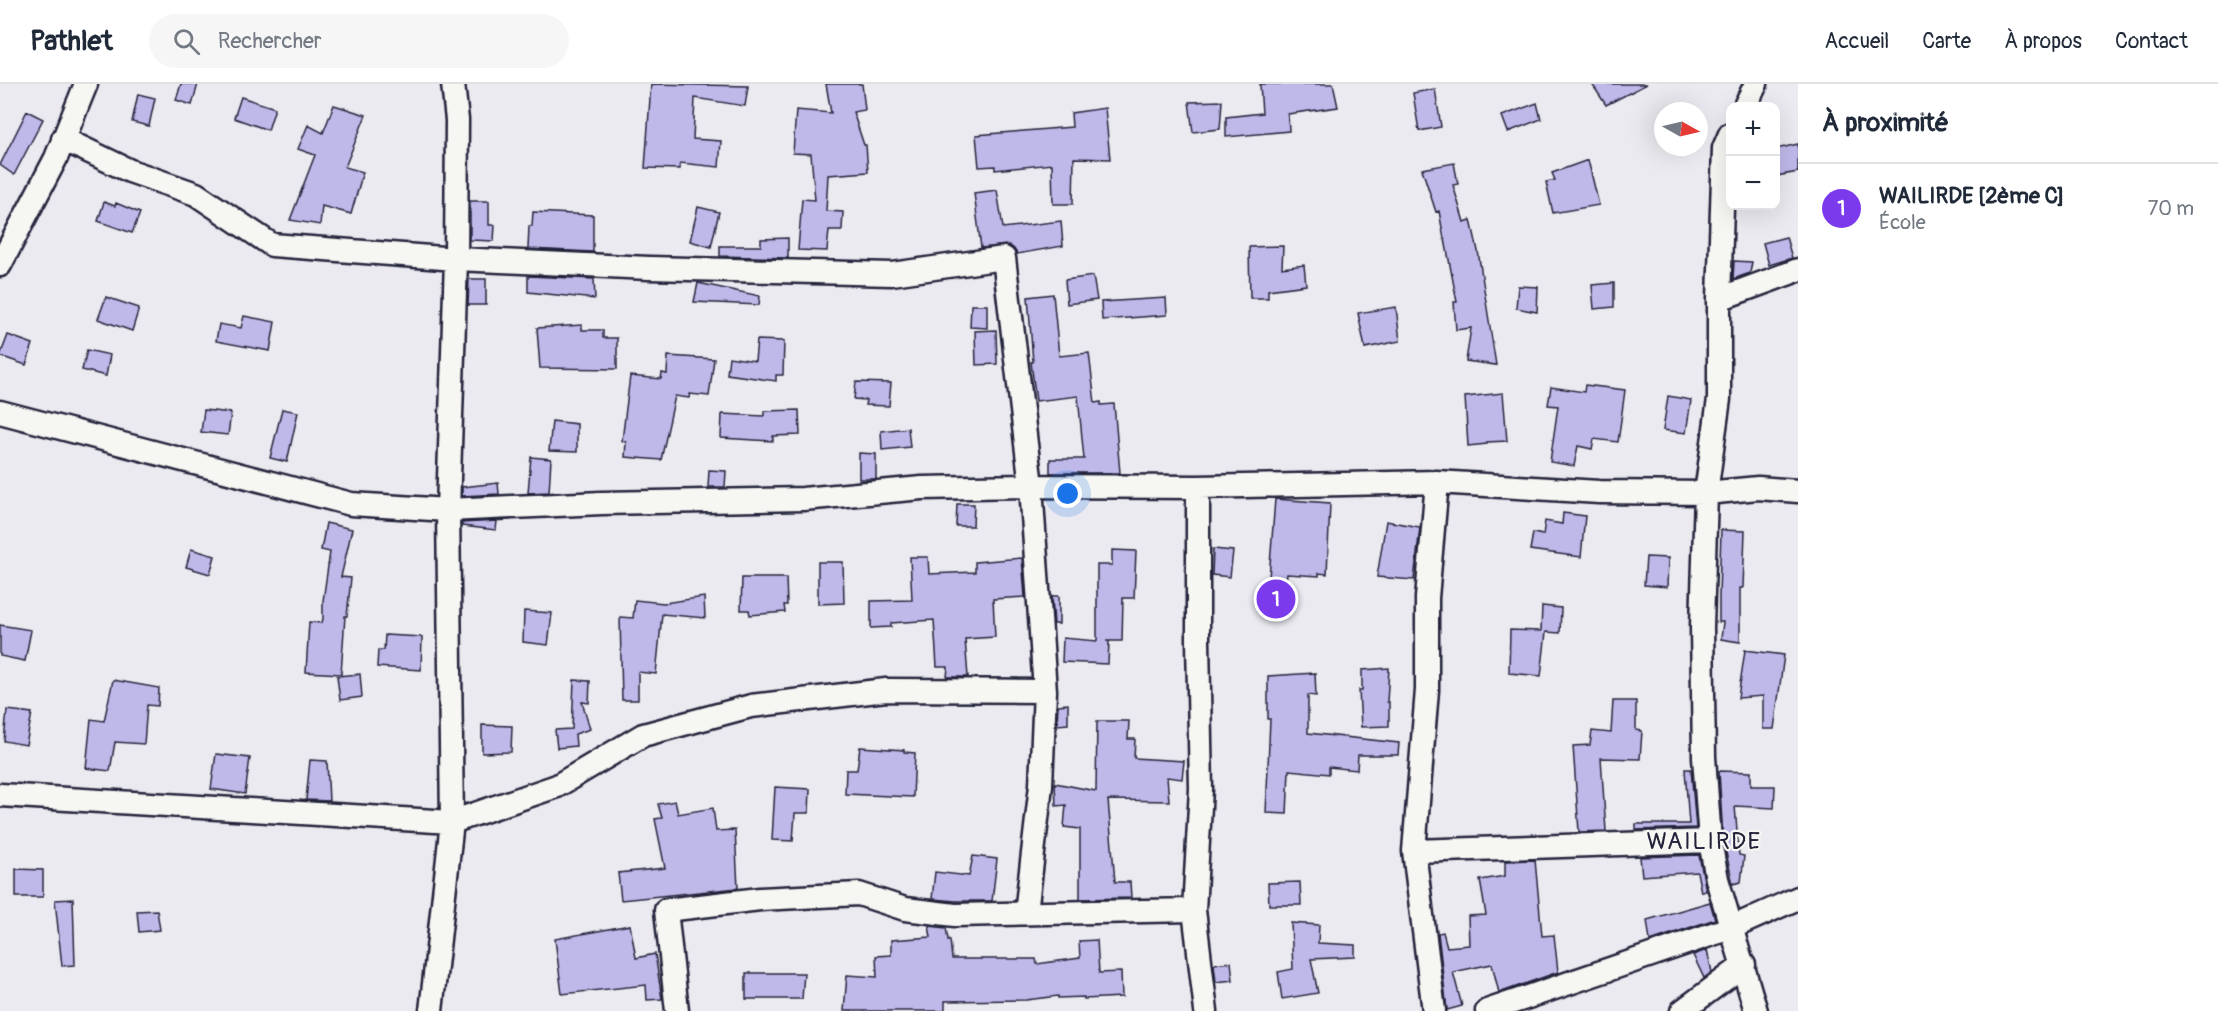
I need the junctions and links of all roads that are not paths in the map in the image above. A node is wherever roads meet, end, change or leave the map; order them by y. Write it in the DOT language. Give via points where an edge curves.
graph roads {
  1 [pos="86,84"];
  2 [pos="453,84"];
  3 [pos="1756,84"];
  4 [pos="1747,102"];
  5 [pos="63,140"];
  6 [pos="1726,144"];
  7 [pos="456,259"];
  8 [pos="0,265"];
  9 [pos="1798,270"];
  10 [pos="1719,299"];
  11 [pos="0,412"];
  12 [pos="1437,482"];
  13 [pos="1031,486"];
  14 [pos="1198,488"];
  15 [pos="1798,491"];
  16 [pos="1706,493"];
  17 [pos="448,510"];
  18 [pos="1044,691"];
  19 [pos="0,795"];
  20 [pos="452,822"];
  21 [pos="1710,840"];
  22 [pos="1414,851"];
  23 [pos="1798,898"];
  24 [pos="1194,910"];
  25 [pos="1026,913"];
  26 [pos="1733,927"];
  27 [pos="1744,965"];
  28 [pos="431,1011"];
  29 [pos="677,1011"];
  30 [pos="1206,1011"];
  31 [pos="1434,1011"];
  32 [pos="1487,1011"];
  33 [pos="1682,1011"];
  34 [pos="1756,1011"];
  1 -- 5 [label="street"];
  2 -- 7 [label="street" via="458,120"];
  3 -- 4 [label="street"];
  5 -- 7 [label="street" via="130,171 196,194 272,245"];
  5 -- 8 [label="street"];
  6 -- 10 [label="street"];
  7 -- 13 [label="street" via="892,274 1004,258"];
  7 -- 17 [label="street"];
  9 -- 10 [label="street"];
  10 -- 16 [label="street" via="1719,399"];
  11 -- 17 [label="street" via="351,504"];
  12 -- 14 [label="street"];
  12 -- 16 [label="street" via="1537,490"];
  12 -- 22 [label="street"];
  13 -- 14 [label="street"];
  13 -- 17 [label="street" via="922,488 803,500"];
  13 -- 18 [label="street"];
  14 -- 24 [label="street" via="1201,789"];
  15 -- 16 [label="street" via="1758,488"];
  16 -- 21 [label="street" via="1702,627"];
  17 -- 20 [label="street"];
  18 -- 20 [label="street" via="886,690 751,706 643,735 557,786"];
  18 -- 25 [label="street" via="1041,785"];
  19 -- 20 [label="street"];
  20 -- 28 [label="street"];
  21 -- 22 [label="street"];
  21 -- 26 [label="street" via="1717,879"];
  22 -- 31 [label="street"];
  23 -- 26 [label="street"];
  24 -- 25 [label="street"];
  24 -- 30 [label="street"];
  25 -- 29 [label="street" via="955,915 905,909 859,894 760,899 666,910"];
  26 -- 27 [label="street"];
  26 -- 32 [label="street"];
  27 -- 33 [label="street"];
  27 -- 34 [label="street"];
}
